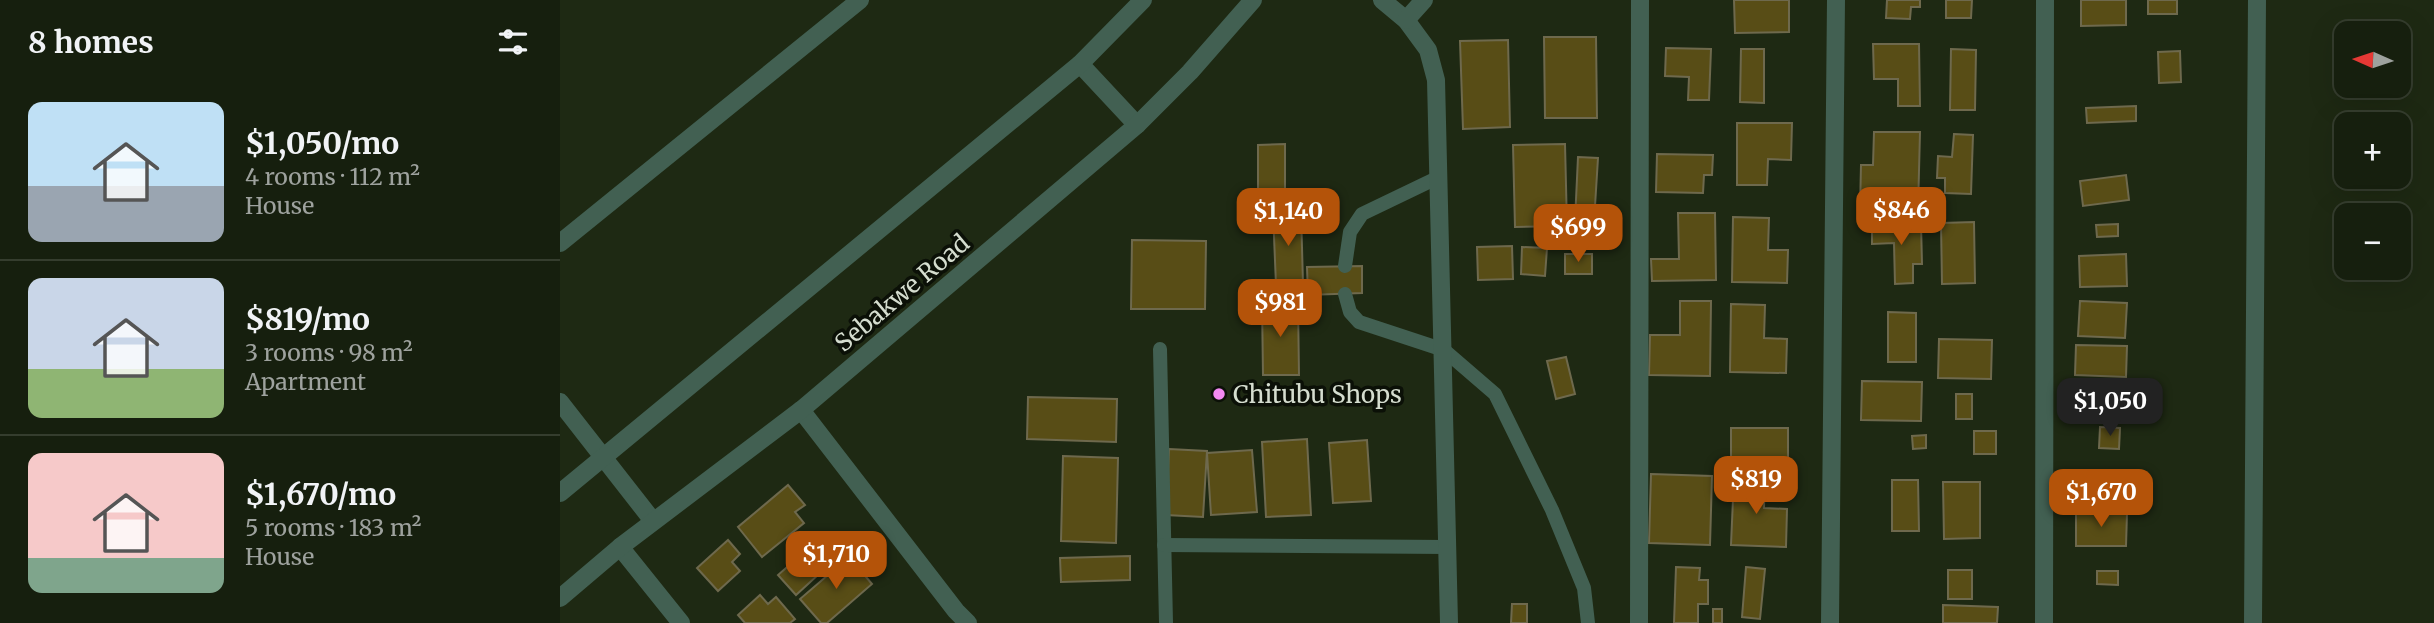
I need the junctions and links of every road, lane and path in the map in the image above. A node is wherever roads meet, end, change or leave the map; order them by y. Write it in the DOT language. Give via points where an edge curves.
graph roads {
  1 [pos="860,0"];
  2 [pos="1143,0"];
  3 [pos="1253,0"];
  4 [pos="1382,0"];
  5 [pos="1424,0"];
  6 [pos="1640,0"];
  7 [pos="1836,0"];
  8 [pos="2045,0"];
  9 [pos="2257,0"];
  10 [pos="1406,20"];
  11 [pos="1080,64"];
  12 [pos="1137,125"];
  13 [pos="1438,177"];
  14 [pos="560,243"];
  15 [pos="1345,266"];
  16 [pos="1345,294"];
  17 [pos="1160,349"];
  18 [pos="1444,350"];
  19 [pos="560,402"];
  20 [pos="801,410"];
  21 [pos="603,457"];
  22 [pos="560,493"];
  23 [pos="653,521"];
  24 [pos="1164,545"];
  25 [pos="620,547"];
  26 [pos="1448,547"];
  27 [pos="560,598"];
  28 [pos="681,623"];
  29 [pos="968,623"];
  30 [pos="1166,623"];
  31 [pos="1449,623"];
  32 [pos="1588,623"];
  33 [pos="1639,623"];
  34 [pos="1830,623"];
  35 [pos="2044,623"];
  36 [pos="2253,623"];
  1 -- 14 [label="street"];
  2 -- 11 [label="street"];
  3 -- 12 [label="street, Sebakwe Road"];
  4 -- 10 [label="street"];
  5 -- 10 [label="street"];
  6 -- 33 [label="street"];
  7 -- 34 [label="street"];
  8 -- 35 [label="street"];
  9 -- 36 [label="street"];
  10 -- 13 [label="street" via="1428,50 1436,80"];
  11 -- 12 [label="street"];
  11 -- 21 [label="street"];
  12 -- 20 [label="street, Sebakwe Road"];
  13 -- 15 [label="lane" via="1362,214 1350,232"];
  13 -- 18 [label="street"];
  16 -- 18 [label="lane" via="1350,312 1359,322"];
  17 -- 24 [label="lane"];
  18 -- 26 [label="street"];
  18 -- 32 [label="lane" via="1495,394 1552,510 1584,589"];
  19 -- 21 [label="street"];
  20 -- 23 [label="street, Sebakwe Road"];
  20 -- 29 [label="street"];
  21 -- 22 [label="street"];
  21 -- 23 [label="street"];
  23 -- 25 [label="street, Sebakwe Road"];
  24 -- 26 [label="lane"];
  24 -- 30 [label="lane"];
  25 -- 27 [label="street, Sebakwe Road"];
  25 -- 28 [label="street"];
  26 -- 31 [label="street"];
}
